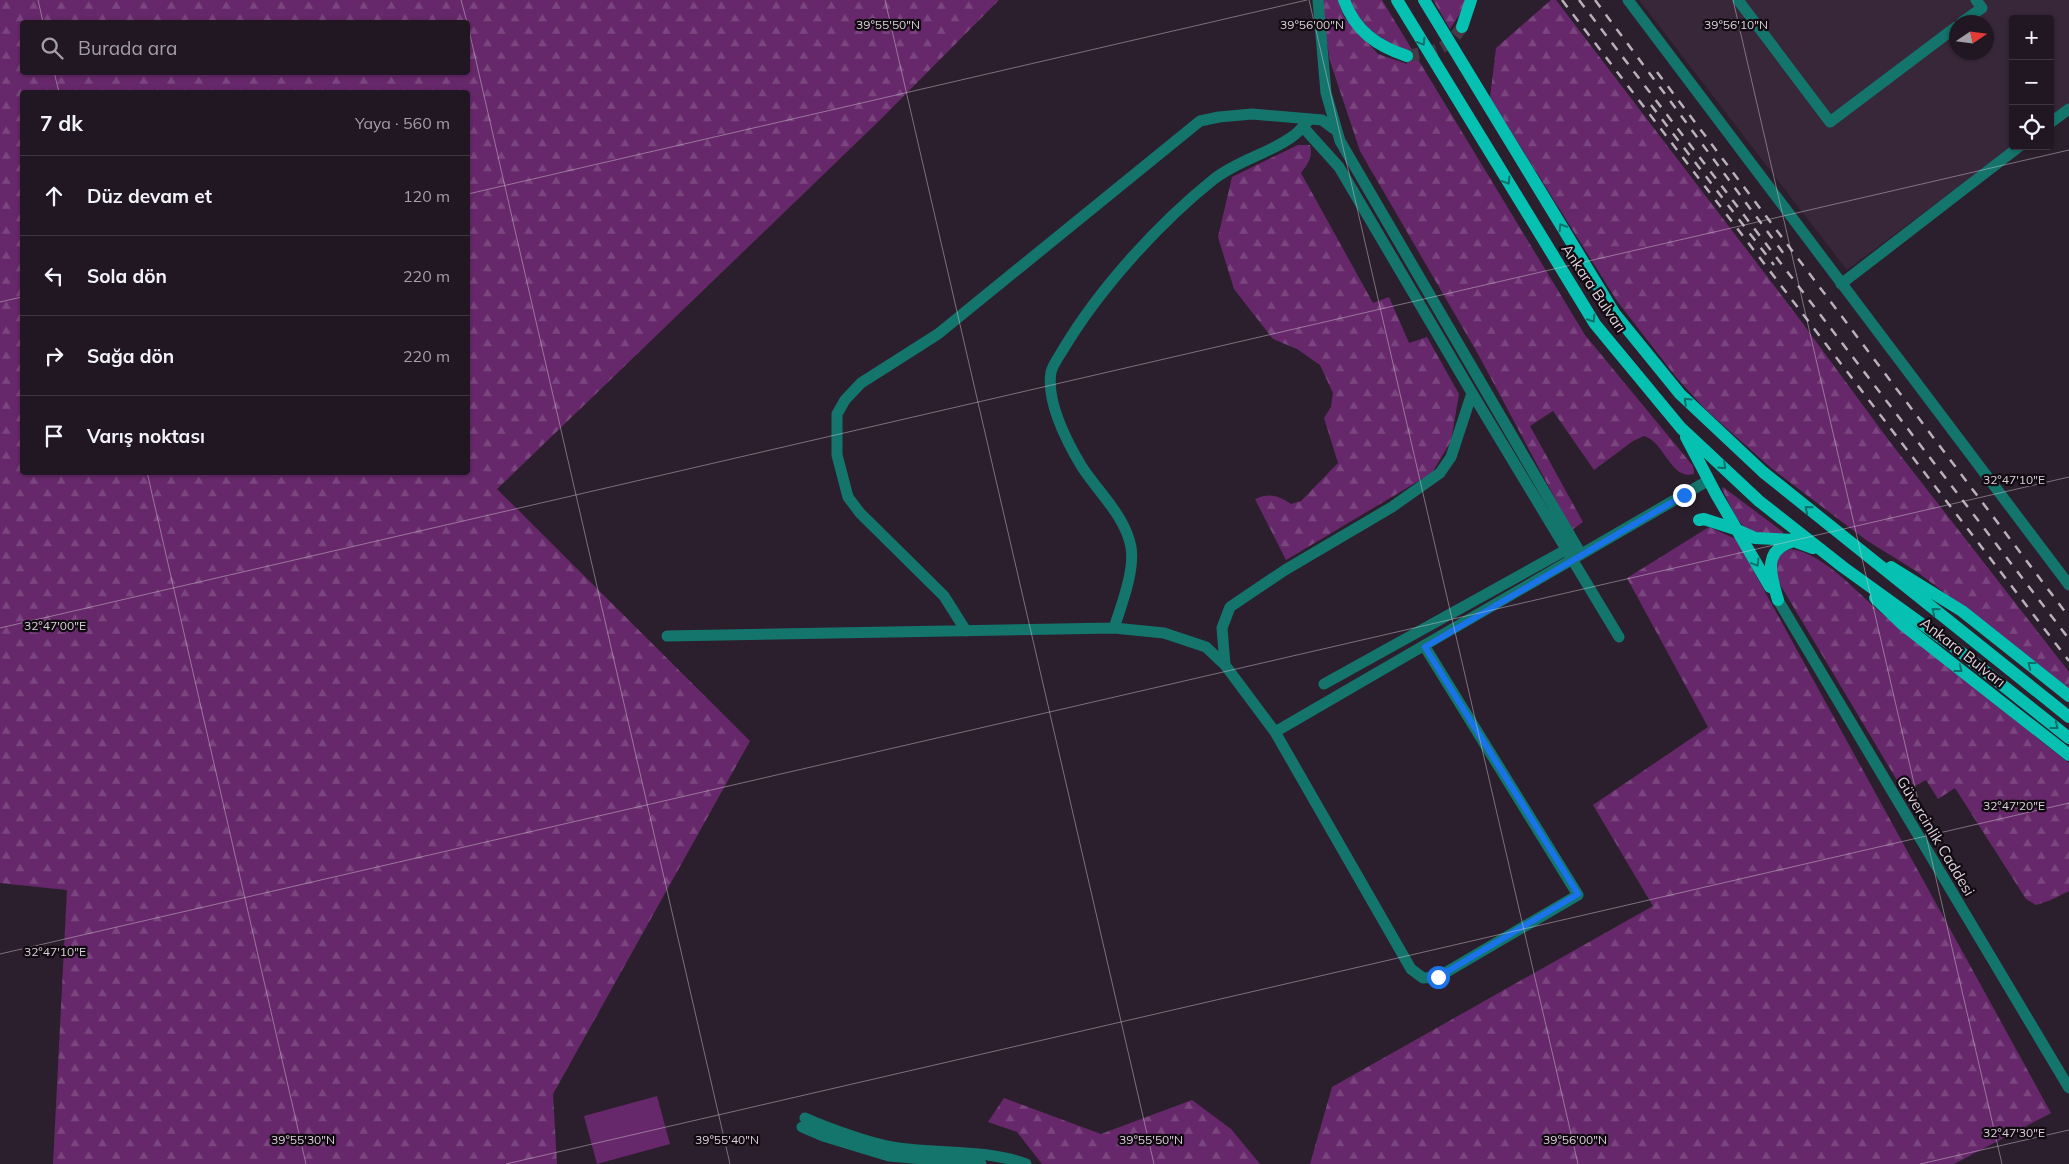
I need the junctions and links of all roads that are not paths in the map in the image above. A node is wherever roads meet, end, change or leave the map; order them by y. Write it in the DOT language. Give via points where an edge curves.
graph roads {
  1 [pos="1318,0"];
  2 [pos="1344,0"];
  3 [pos="1397,0"];
  4 [pos="1424,0"];
  5 [pos="1471,0"];
  6 [pos="1628,0"];
  7 [pos="1738,0"];
  8 [pos="1976,0"];
  9 [pos="1972,15"];
  10 [pos="1462,27"];
  11 [pos="1949,32"];
  12 [pos="1407,56"];
  13 [pos="2069,109"];
  14 [pos="2054,120"];
  15 [pos="1306,123"];
  16 [pos="1337,132"];
  17 [pos="2015,150"];
  18 [pos="1841,284"];
  19 [pos="1472,393"];
  20 [pos="1681,428"];
  21 [pos="1709,480"];
  22 [pos="1699,520"];
  23 [pos="1735,529"];
  24 [pos="1844,538"];
  25 [pos="1806,544"];
  26 [pos="1573,552"];
  27 [pos="1844,567"];
  28 [pos="2069,585"];
  29 [pos="1778,600"];
  30 [pos="1114,628"];
  31 [pos="966,630"];
  32 [pos="667,636"];
  33 [pos="1619,637"];
  34 [pos="1425,647"];
  35 [pos="1225,665"];
  36 [pos="1324,684"];
  37 [pos="2069,696"];
  38 [pos="2069,716"];
  39 [pos="1275,732"];
  40 [pos="2069,738"];
  41 [pos="2069,756"];
  42 [pos="2069,1088"];
  43 [pos="981,1164"];
  44 [pos="1026,1164"];
  1 -- 16 [label="street" via="1326,93"];
  2 -- 12 [label="main road" via="1348,11 1368,37"];
  3 -- 20 [label="main road, Ankara Bulvarı, one-way" via="1595,324"];
  24 -- 4 [label="main road, Ankara Bulvarı, one-way" via="1763,472 1680,394 1615,314"];
  5 -- 10 [label="main road"];
  6 -- 18 [label="street"];
  7 -- 11 [label="street" via="1830,122"];
  8 -- 9 [label="street" via="1982,8"];
  13 -- 14 [label="street"];
  15 -- 16 [label="street" via="1322,120"];
  15 -- 19 [label="street" via="1339,167"];
  15 -- 30 [label="street" via="1295,136 1240,161 1214,179 1148,240 1083,320 1051,371 1053,402 1062,430 1083,468 1110,501 1131,548 1128,583"];
  15 -- 31 [label="street" via="1252,114 1200,121 938,334 861,383 845,400 837,414 837,440 848,498 944,596"];
  16 -- 26 [label="street"];
  17 -- 18 [label="street"];
  18 -- 28 [label="street"];
  19 -- 26 [label="street"];
  19 -- 35 [label="street" via="1451,457 1440,473 1392,507 1285,570 1230,607 1222,628"];
  20 -- 21 [label="main road"];
  20 -- 27 [label="main road, Ankara Bulvarı, one-way" via="1759,501"];
  21 -- 23 [label="main road"];
  21 -- 26 [label="street"];
  22 -- 23 [label="main road"];
  23 -- 25 [label="main road" via="1755,538 1793,539"];
  23 -- 29 [label="main road, one-way"];
  37 -- 24 [label="main road, Ankara Bulvarı, one-way" via="1962,611"];
  38 -- 24 [label="main road, Ankara Bulvarı, one-way"];
  25 -- 27 [label="main road"];
  25 -- 29 [label="main road" via="1786,544 1771,559 1771,574"];
  26 -- 33 [label="street"];
  26 -- 34 [label="street"];
  26 -- 36 [label="street"];
  27 -- 40 [label="main road, Ankara Bulvarı, one-way" via="1962,653"];
  27 -- 41 [label="main road, Ankara Bulvarı, one-way" via="1902,624"];
  29 -- 42 [label="street, Güvercinlik Caddesi"];
  30 -- 31 [label="street"];
  30 -- 35 [label="street" via="1164,633 1206,647"];
  31 -- 32 [label="street"];
  34 -- 39 [label="street"];
  34 -- 39 [label="street" via="1578,894 1438,977 1423,978 1411,969"];
  35 -- 39 [label="street"];
  43 -- 44 [label="street" via="889,1156 823,1136 803,1122 892,1147 979,1153"];
}
